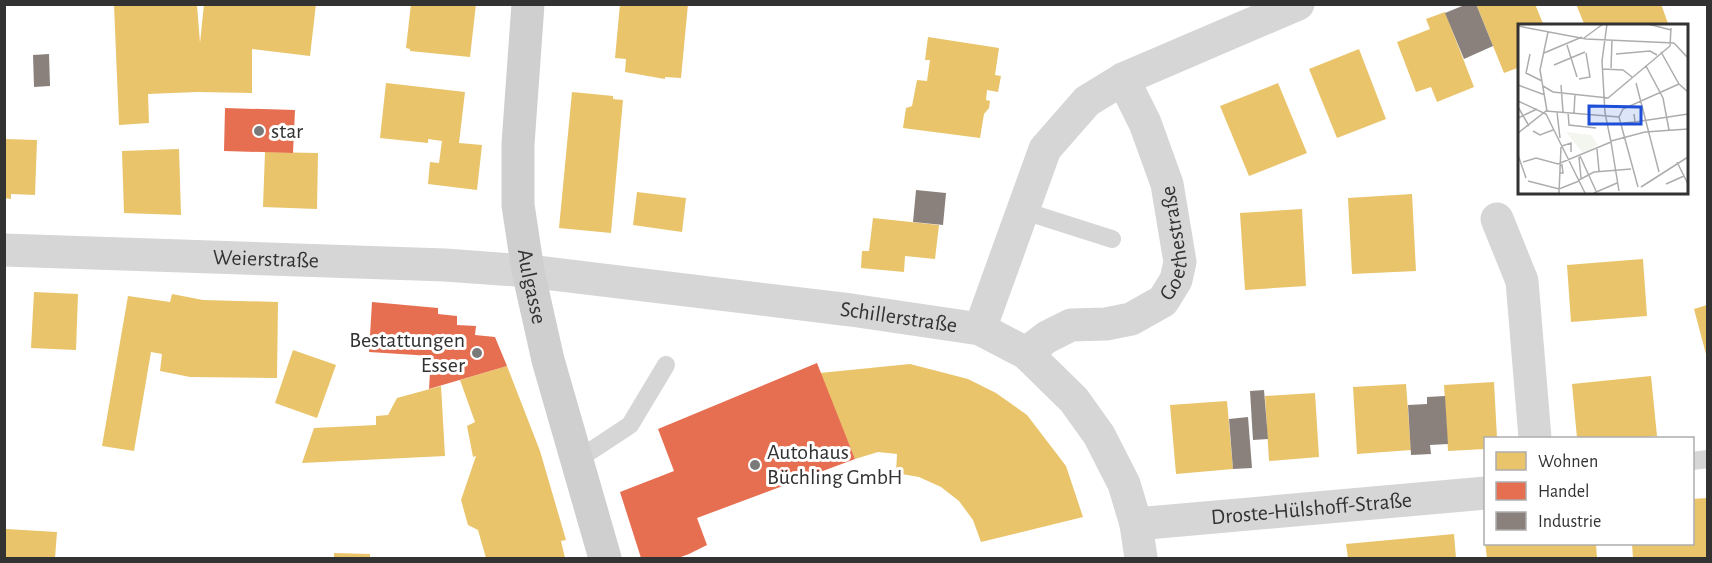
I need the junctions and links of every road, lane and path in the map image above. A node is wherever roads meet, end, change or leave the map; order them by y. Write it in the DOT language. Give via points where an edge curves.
graph roads {
  1 [pos="528,4"];
  2 [pos="1298,4"];
  3 [pos="1123,79"];
  4 [pos="1024,211"];
  5 [pos="1497,219"];
  6 [pos="1112,239"];
  7 [pos="4,250"];
  8 [pos="528,272"];
  9 [pos="980,329"];
  10 [pos="1026,353"];
  11 [pos="666,365"];
  12 [pos="1535,437"];
  13 [pos="577,460"];
  14 [pos="1484,493"];
  15 [pos="1136,524"];
  16 [pos="605,558"];
  17 [pos="1141,558"];
  1 -- 8 [label="main road, Aulgasse" via="518,144 518,205"];
  2 -- 3 [label="street"];
  3 -- 4 [label="street" via="1087,102 1046,149"];
  3 -- 10 [label="street, Goethestraße" via="1145,123 1167,184 1180,262 1176,280 1163,301 1131,319 1071,325"];
  4 -- 6 [label="lane"];
  4 -- 9 [label="street"];
  5 -- 12 [label="street" via="1522,281"];
  7 -- 8 [label="street, Weierstraße"];
  8 -- 9 [label="street, Schillerstraße"];
  8 -- 13 [label="main road, Aulgasse"];
  9 -- 10 [label="street, Schillerstraße"];
  10 -- 15 [label="street, Schillerstraße" via="1074,400 1100,435 1124,484"];
  11 -- 13 [label="lane" via="630,425"];
  13 -- 16 [label="main road, Aulgasse"];
  14 -- 15 [label="street, Droste-Hülshoff-Straße"];
  15 -- 17 [label="street, Schillerstraße"];
}
